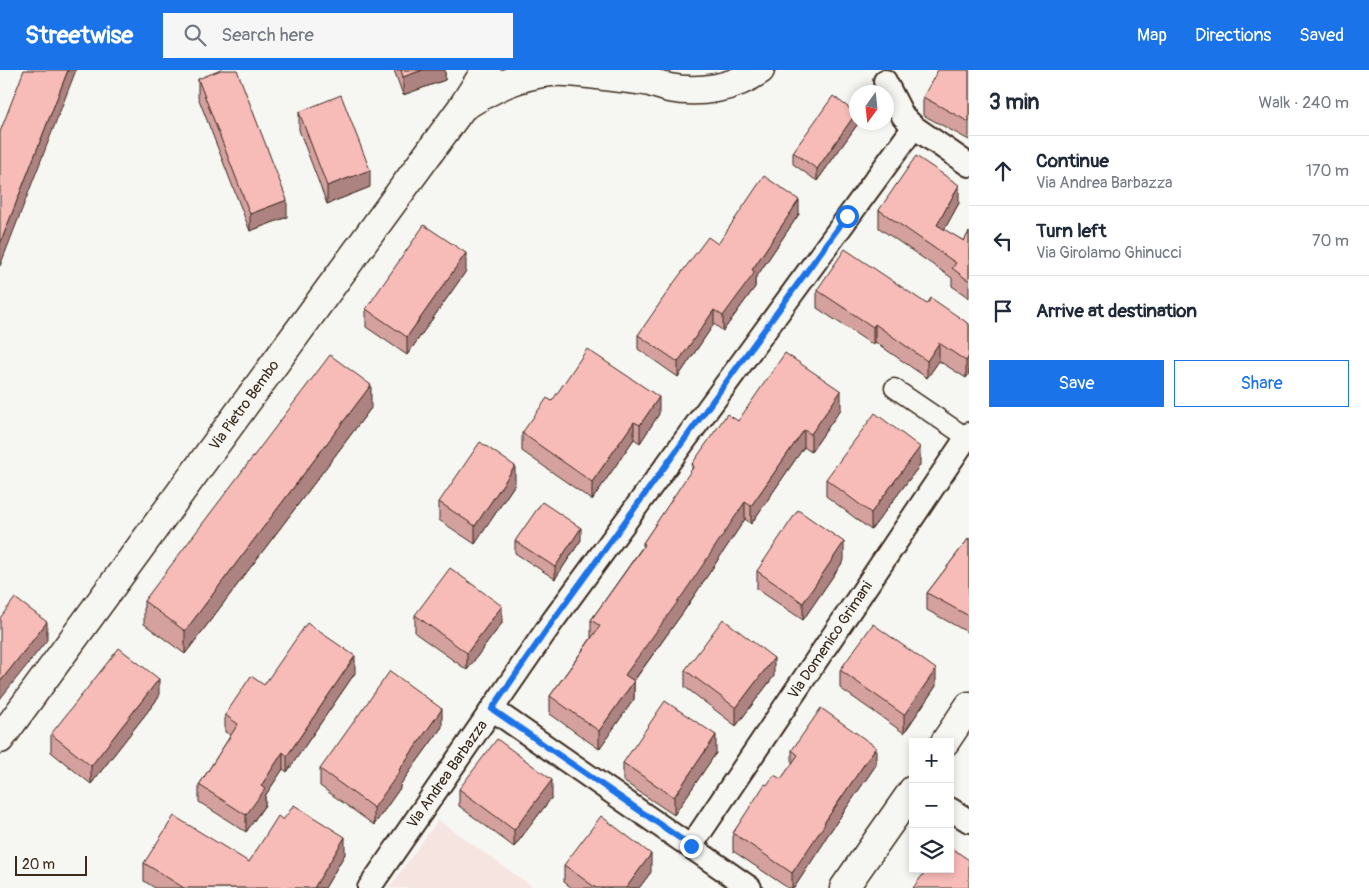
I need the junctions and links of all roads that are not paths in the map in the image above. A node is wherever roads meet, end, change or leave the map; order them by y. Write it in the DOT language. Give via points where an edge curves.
graph roads {
  1 [pos="486,70"];
  2 [pos="760,70"];
  3 [pos="641,74"];
  4 [pos="885,81"];
  5 [pos="461,109"];
  6 [pos="914,127"];
  7 [pos="969,165"];
  8 [pos="894,388"];
  9 [pos="968,436"];
  10 [pos="969,706"];
  11 [pos="492,709"];
  12 [pos="948,738"];
  13 [pos="0,739"];
  14 [pos="909,796"];
  15 [pos="954,812"];
  16 [pos="969,821"];
  17 [pos="691,846"];
  18 [pos="369,888"];
  19 [pos="750,888"];
  20 [pos="844,888"];
  1 -- 5 [label="street, Via Pietro Bembo"];
  2 -- 3 [label="street" via="738,82 710,89 676,89"];
  3 -- 5 [label="street" via="553,72 519,78"];
  4 -- 6 [label="street" via="903,116"];
  5 -- 13 [label="street, Via Pietro Bembo"];
  6 -- 7 [label="street"];
  6 -- 11 [label="street, Via Andrea Barbazza" via="575,590"];
  8 -- 9 [label="street"];
  9 -- 17 [label="street, Via Domenico Grimani"];
  10 -- 12 [label="street"];
  11 -- 17 [label="street"];
  11 -- 18 [label="street, Via Andrea Barbazza"];
  14 -- 20 [label="street"];
  15 -- 16 [label="street"];
  17 -- 19 [label="street"];
}
